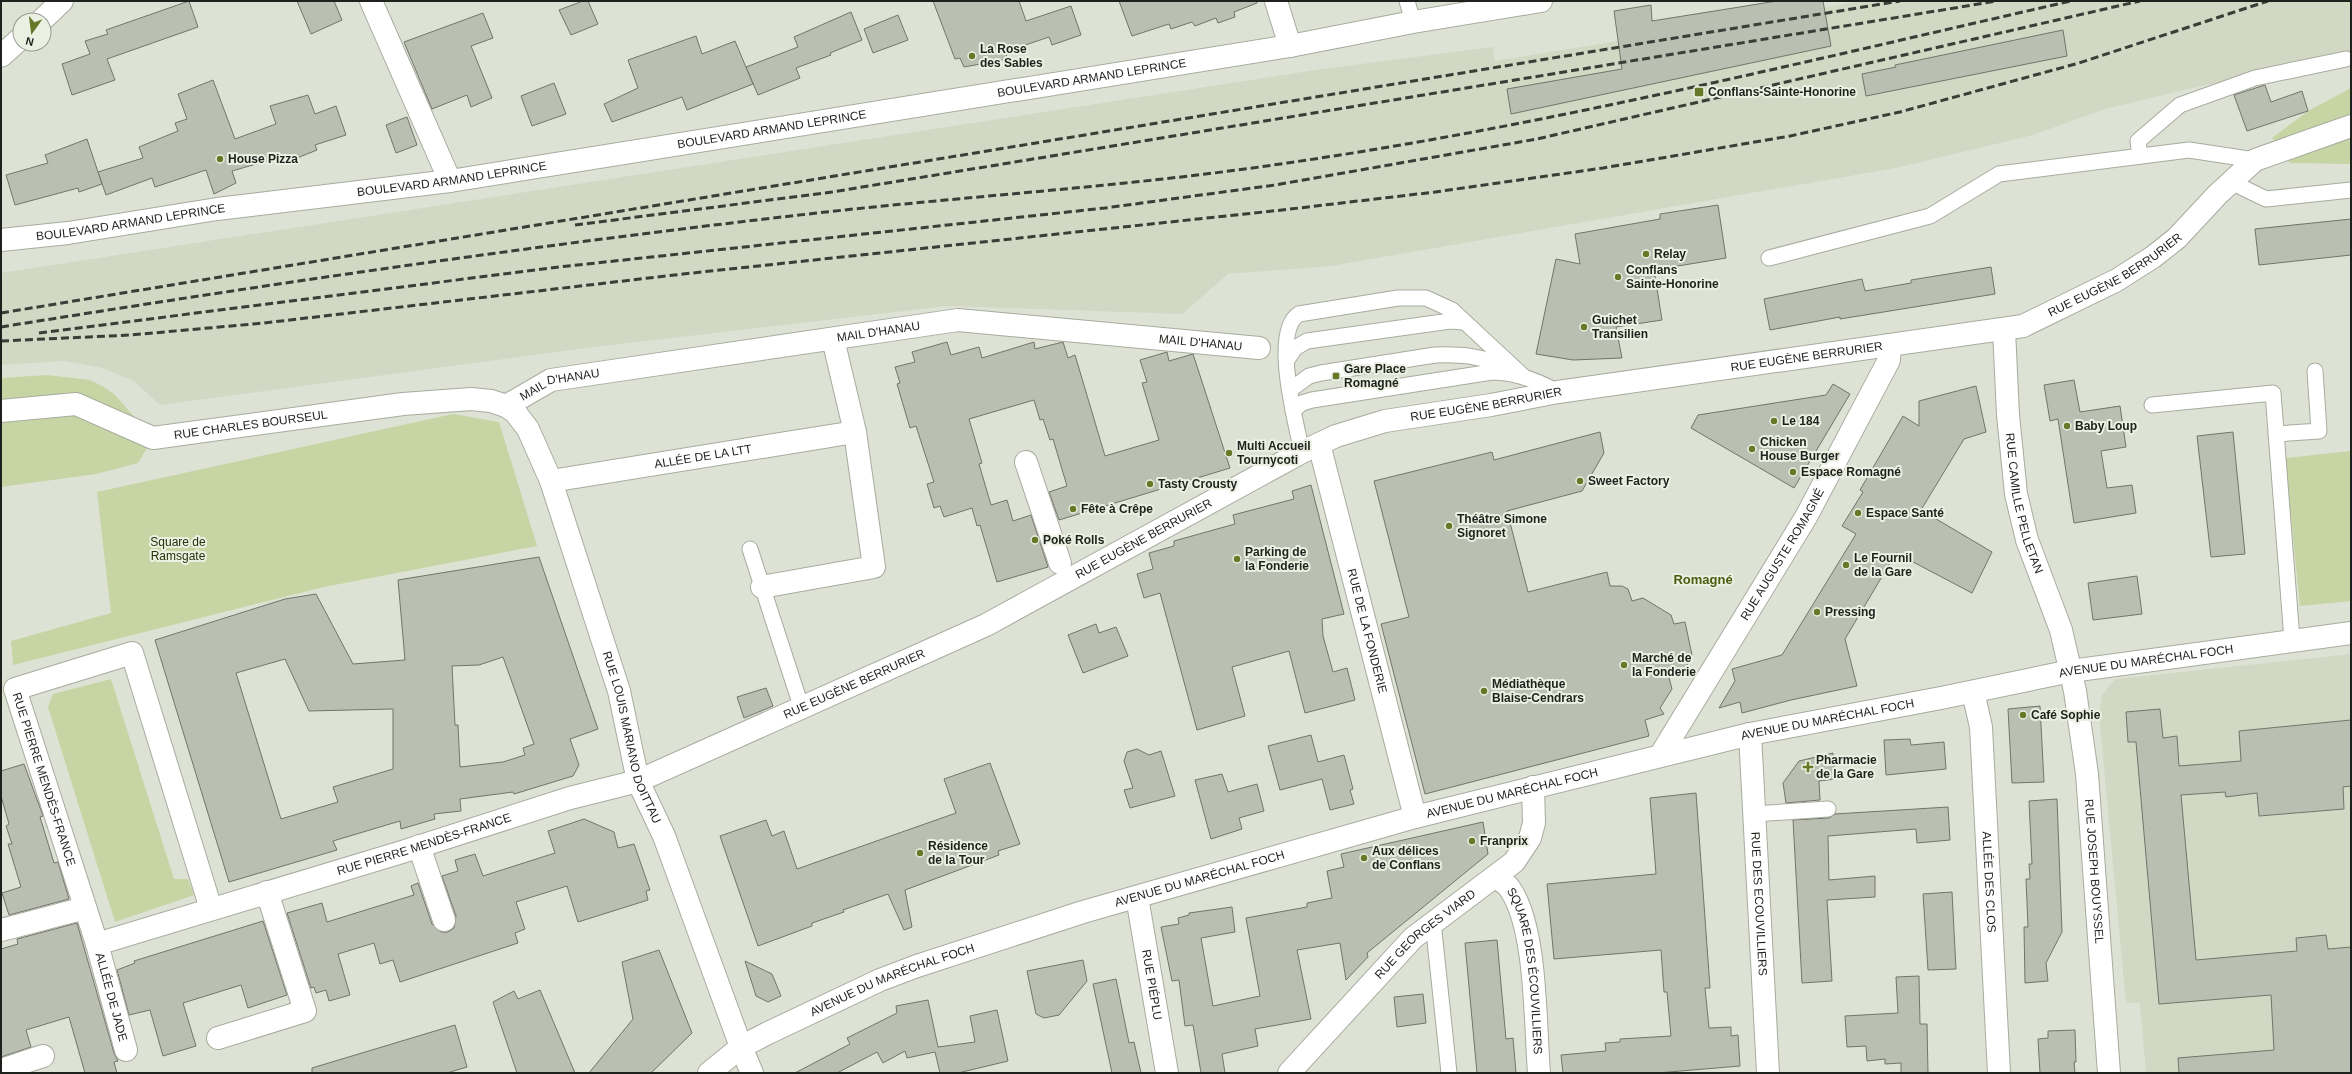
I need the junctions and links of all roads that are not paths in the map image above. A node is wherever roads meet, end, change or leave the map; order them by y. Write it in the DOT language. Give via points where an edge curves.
graph roads {
  1 [pos="62,1"];
  2 [pos="371,1"];
  3 [pos="1276,1"];
  4 [pos="1407,1"];
  5 [pos="1541,1"];
  6 [pos="50,12"];
  7 [pos="1413,22"];
  8 [pos="12,46"];
  9 [pos="1290,46"];
  10 [pos="1,56"];
  11 [pos="2346,59"];
  12 [pos="2351,126"];
  13 [pos="2140,156"];
  14 [pos="2254,160"];
  15 [pos="450,181"];
  16 [pos="2231,182"];
  17 [pos="2351,190"];
  18 [pos="1,240"];
  19 [pos="1769,258"];
  20 [pos="1464,322"];
  21 [pos="2004,330"];
  22 [pos="833,339"];
  23 [pos="1890,345"];
  24 [pos="1259,348"];
  25 [pos="1286,360"];
  26 [pos="2314,371"];
  27 [pos="1524,377"];
  28 [pos="1290,390"];
  29 [pos="1558,392"];
  30 [pos="2152,405"];
  31 [pos="506,406"];
  32 [pos="1,411"];
  33 [pos="1293,411"];
  34 [pos="855,432"];
  35 [pos="2276,434"];
  36 [pos="1310,448"];
  37 [pos="1026,462"];
  38 [pos="550,481"];
  39 [pos="750,550"];
  40 [pos="1060,563"];
  41 [pos="762,587"];
  42 [pos="2351,633"];
  43 [pos="2292,640"];
  44 [pos="2071,671"];
  45 [pos="1973,692"];
  46 [pos="802,709"];
  47 [pos="1750,734"];
  48 [pos="1660,756"];
  49 [pos="638,781"];
  50 [pos="1532,787"];
  51 [pos="1828,809"];
  52 [pos="1754,814"];
  53 [pos="1415,817"];
  54 [pos="419,846"];
  55 [pos="1496,877"];
  56 [pos="267,892"];
  57 [pos="1137,897"];
  58 [pos="85,908"];
  59 [pos="211,909"];
  60 [pos="444,920"];
  61 [pos="1432,922"];
  62 [pos="1,930"];
  63 [pos="96,944"];
  64 [pos="218,1038"];
  65 [pos="741,1047"];
  66 [pos="126,1050"];
  67 [pos="43,1056"];
  68 [pos="1,1070"];
  69 [pos="709,1073"];
  70 [pos="752,1073"];
  71 [pos="1167,1073"];
  72 [pos="1289,1073"];
  73 [pos="1449,1073"];
  74 [pos="1539,1073"];
  75 [pos="1768,1073"];
  76 [pos="1999,1073"];
  77 [pos="2110,1073"];
  1 -- 6 [label="street"];
  2 -- 15 [label="street"];
  3 -- 9 [label="street"];
  4 -- 7 [label="lane"];
  5 -- 7 [label="street, BOULEVARD ARMAND LEPRINCE"];
  7 -- 9 [label="street, BOULEVARD ARMAND LEPRINCE"];
  8 -- 10 [label="street"];
  9 -- 15 [label="street, BOULEVARD ARMAND LEPRINCE"];
  11 -- 13 [label="lane" via="2255,78 2180,106 2138,141"];
  12 -- 14 [label="street, RUE EUGÈNE BERRURIER"];
  13 -- 14 [label="lane" via="2189,150"];
  13 -- 19 [label="lane" via="1999,174 1930,216"];
  14 -- 16 [label="street, RUE EUGÈNE BERRURIER"];
  15 -- 18 [label="street, BOULEVARD ARMAND LEPRINCE" via="217,209 68,233"];
  16 -- 17 [label="lane" via="2266,199"];
  16 -- 21 [label="street, RUE EUGÈNE BERRURIER" via="2177,238 2153,257 2117,280 2050,314 2023,326"];
  20 -- 25 [label="lane" via="1450,321 1307,342 1295,348"];
  20 -- 25 [label="lane" via="1448,306 1426,298 1398,298 1299,314 1293,318 1286,335"];
  20 -- 27 [label="lane"];
  21 -- 23 [label="street, RUE EUGÈNE BERRURIER"];
  21 -- 44 [label="street, RUE CAMILLE PELLETAN" via="2008,415 2016,494 2027,540 2061,630"];
  22 -- 24 [label="street, MAIL D'HANAU" via="958,320"];
  22 -- 31 [label="street, MAIL D'HANAU" via="551,380"];
  22 -- 34 [label="street"];
  23 -- 29 [label="street, RUE EUGÈNE BERRURIER"];
  23 -- 48 [label="street, RUE AUGUSTE ROMAGNÉ" via="1889,360 1806,517"];
  25 -- 28 [label="lane"];
  26 -- 35 [label="lane" via="2319,431"];
  27 -- 28 [label="lane" via="1493,361 1481,358 1435,355 1321,373 1309,376"];
  27 -- 29 [label="lane"];
  27 -- 33 [label="lane" via="1492,372 1312,400 1302,403"];
  28 -- 33 [label="lane"];
  29 -- 36 [label="street, RUE EUGÈNE BERRURIER" via="1385,421 1358,428"];
  30 -- 35 [label="lane" via="2273,393"];
  31 -- 32 [label="street, RUE CHARLES BOURSEUL" via="471,399 403,404 153,438 76,404"];
  31 -- 38 [label="street, RUE LOUIS MARIANO DOITTAU" via="515,412 528,429"];
  33 -- 36 [label="lane"];
  34 -- 38 [label="street, ALLÉE DE LA LTT"];
  34 -- 41 [label="street" via="874,567"];
  35 -- 43 [label="lane"];
  36 -- 46 [label="street, RUE EUGÈNE BERRURIER" via="986,625"];
  36 -- 53 [label="street, RUE DE LA FONDERIE"];
  37 -- 40 [label="street"];
  38 -- 49 [label="street, RUE LOUIS MARIANO DOITTAU" via="619,691"];
  39 -- 41 [label="lane"];
  41 -- 46 [label="lane"];
  42 -- 43 [label="street, AVENUE DU MARÉCHAL FOCH"];
  43 -- 44 [label="street, AVENUE DU MARÉCHAL FOCH"];
  44 -- 45 [label="street, AVENUE DU MARÉCHAL FOCH"];
  44 -- 77 [label="street, RUE JOSEPH BOUYSSEL" via="2087,774"];
  45 -- 47 [label="street, AVENUE DU MARÉCHAL FOCH"];
  45 -- 76 [label="street, ALLÉE DES CLOS" via="1981,727"];
  46 -- 49 [label="street, RUE EUGÈNE BERRURIER"];
  47 -- 48 [label="street, AVENUE DU MARÉCHAL FOCH"];
  47 -- 52 [label="street, RUE DES ECOUVILLIERS"];
  48 -- 50 [label="street, AVENUE DU MARÉCHAL FOCH"];
  49 -- 54 [label="street, RUE PIERRE MENDÈS-FRANCE" via="570,798"];
  49 -- 65 [label="street, RUE LOUIS MARIANO DOITTAU" via="664,836"];
  50 -- 53 [label="street, AVENUE DU MARÉCHAL FOCH"];
  50 -- 55 [label="street, RUE GEORGES VIARD" via="1534,823 1530,838 1514,862"];
  51 -- 52 [label="lane"];
  52 -- 75 [label="street, RUE DES ECOUVILLIERS"];
  53 -- 57 [label="street, AVENUE DU MARÉCHAL FOCH"];
  54 -- 56 [label="street, RUE PIERRE MENDÈS-FRANCE"];
  54 -- 60 [label="street"];
  55 -- 61 [label="street, RUE GEORGES VIARD"];
  55 -- 74 [label="street, SQUARE DES ÉCOUVILLIERS" via="1510,888 1530,943"];
  56 -- 59 [label="street, RUE PIERRE MENDÈS-FRANCE"];
  56 -- 64 [label="street" via="305,1011"];
  57 -- 65 [label="street, AVENUE DU MARÉCHAL FOCH" via="999,938 910,968"];
  57 -- 71 [label="street, RUE PIÉPLU"];
  58 -- 59 [label="street, RUE PIERRE MENDÈS-FRANCE" via="15,690 132,653"];
  58 -- 62 [label="street"];
  58 -- 63 [label="street, RUE PIERRE MENDÈS-FRANCE"];
  59 -- 63 [label="street, RUE PIERRE MENDÈS-FRANCE"];
  61 -- 72 [label="street, RUE GEORGES VIARD" via="1413,938"];
  61 -- 73 [label="lane"];
  63 -- 66 [label="street, ALLÉE DE JADE"];
  65 -- 69 [label="street, AVENUE DU MARÉCHAL FOCH"];
  65 -- 70 [label="street, RUE LOUIS MARIANO DOITTAU"];
  67 -- 68 [label="street"];
}
